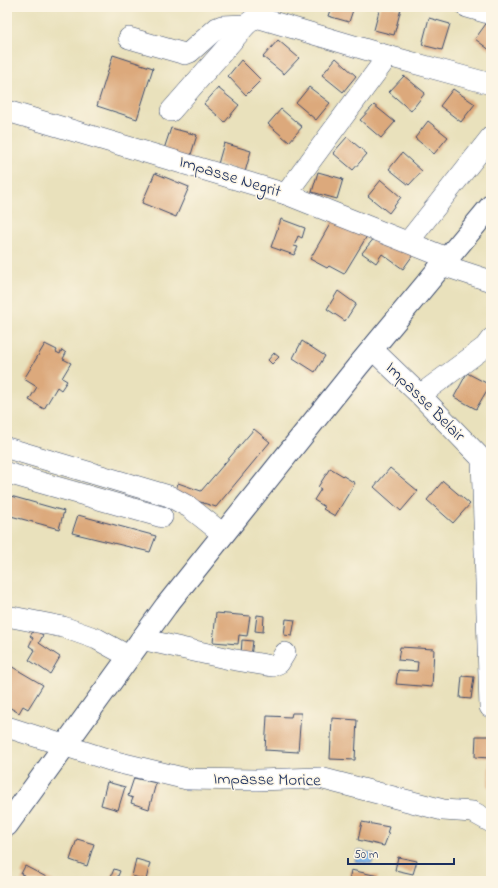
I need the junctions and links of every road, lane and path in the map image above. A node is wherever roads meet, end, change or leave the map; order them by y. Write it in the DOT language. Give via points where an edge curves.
graph roads {
  1 [pos="467,7"];
  2 [pos="491,14"];
  3 [pos="253,16"];
  4 [pos="129,38"];
  5 [pos="388,56"];
  6 [pos="491,84"];
  7 [pos="7,111"];
  8 [pos="171,111"];
  9 [pos="491,137"];
  10 [pos="286,194"];
  11 [pos="491,206"];
  12 [pos="408,242"];
  13 [pos="445,261"];
  14 [pos="485,279"];
  15 [pos="491,294"];
  16 [pos="491,339"];
  17 [pos="372,349"];
  18 [pos="420,395"];
  19 [pos="7,448"];
  20 [pos="486,467"];
  21 [pos="7,473"];
  22 [pos="107,478"];
  23 [pos="102,500"];
  24 [pos="162,517"];
  25 [pos="223,534"];
  26 [pos="7,616"];
  27 [pos="141,639"];
  28 [pos="285,653"];
  29 [pos="128,656"];
  30 [pos="490,707"];
  31 [pos="7,727"];
  32 [pos="65,745"];
  33 [pos="10,815"];
  34 [pos="491,822"];
  1 -- 2 [label="street"];
  3 -- 4 [label="street" via="217,28 185,54"];
  3 -- 5 [label="street"];
  3 -- 8 [label="street"];
  5 -- 6 [label="street"];
  5 -- 10 [label="street"];
  7 -- 10 [label="street, Impasse Negrit"];
  9 -- 12 [label="street"];
  10 -- 12 [label="street, Impasse Negrit"];
  11 -- 13 [label="main road"];
  12 -- 13 [label="street, Impasse Negrit"];
  13 -- 14 [label="street, Impasse Negrit"];
  13 -- 17 [label="main road"];
  14 -- 15 [label="street"];
  16 -- 18 [label="street" via="485,347"];
  17 -- 18 [label="street, Impasse Belair"];
  17 -- 25 [label="main road"];
  18 -- 20 [label="street, Impasse Belair"];
  19 -- 22 [label="street"];
  20 -- 30 [label="street"];
  21 -- 23 [label="street"];
  22 -- 23 [label="street"];
  22 -- 25 [label="street" via="169,496 189,507"];
  23 -- 24 [label="street"];
  25 -- 27 [label="main road"];
  26 -- 29 [label="street" via="63,627 97,639"];
  27 -- 28 [label="street" via="272,666 279,662"];
  27 -- 29 [label="main road"];
  29 -- 32 [label="main road"];
  31 -- 32 [label="street, Impasse Morice"];
  32 -- 33 [label="main road"];
  32 -- 34 [label="street, Impasse Morice" via="116,762 187,779 320,778 443,810 474,812"];
}
